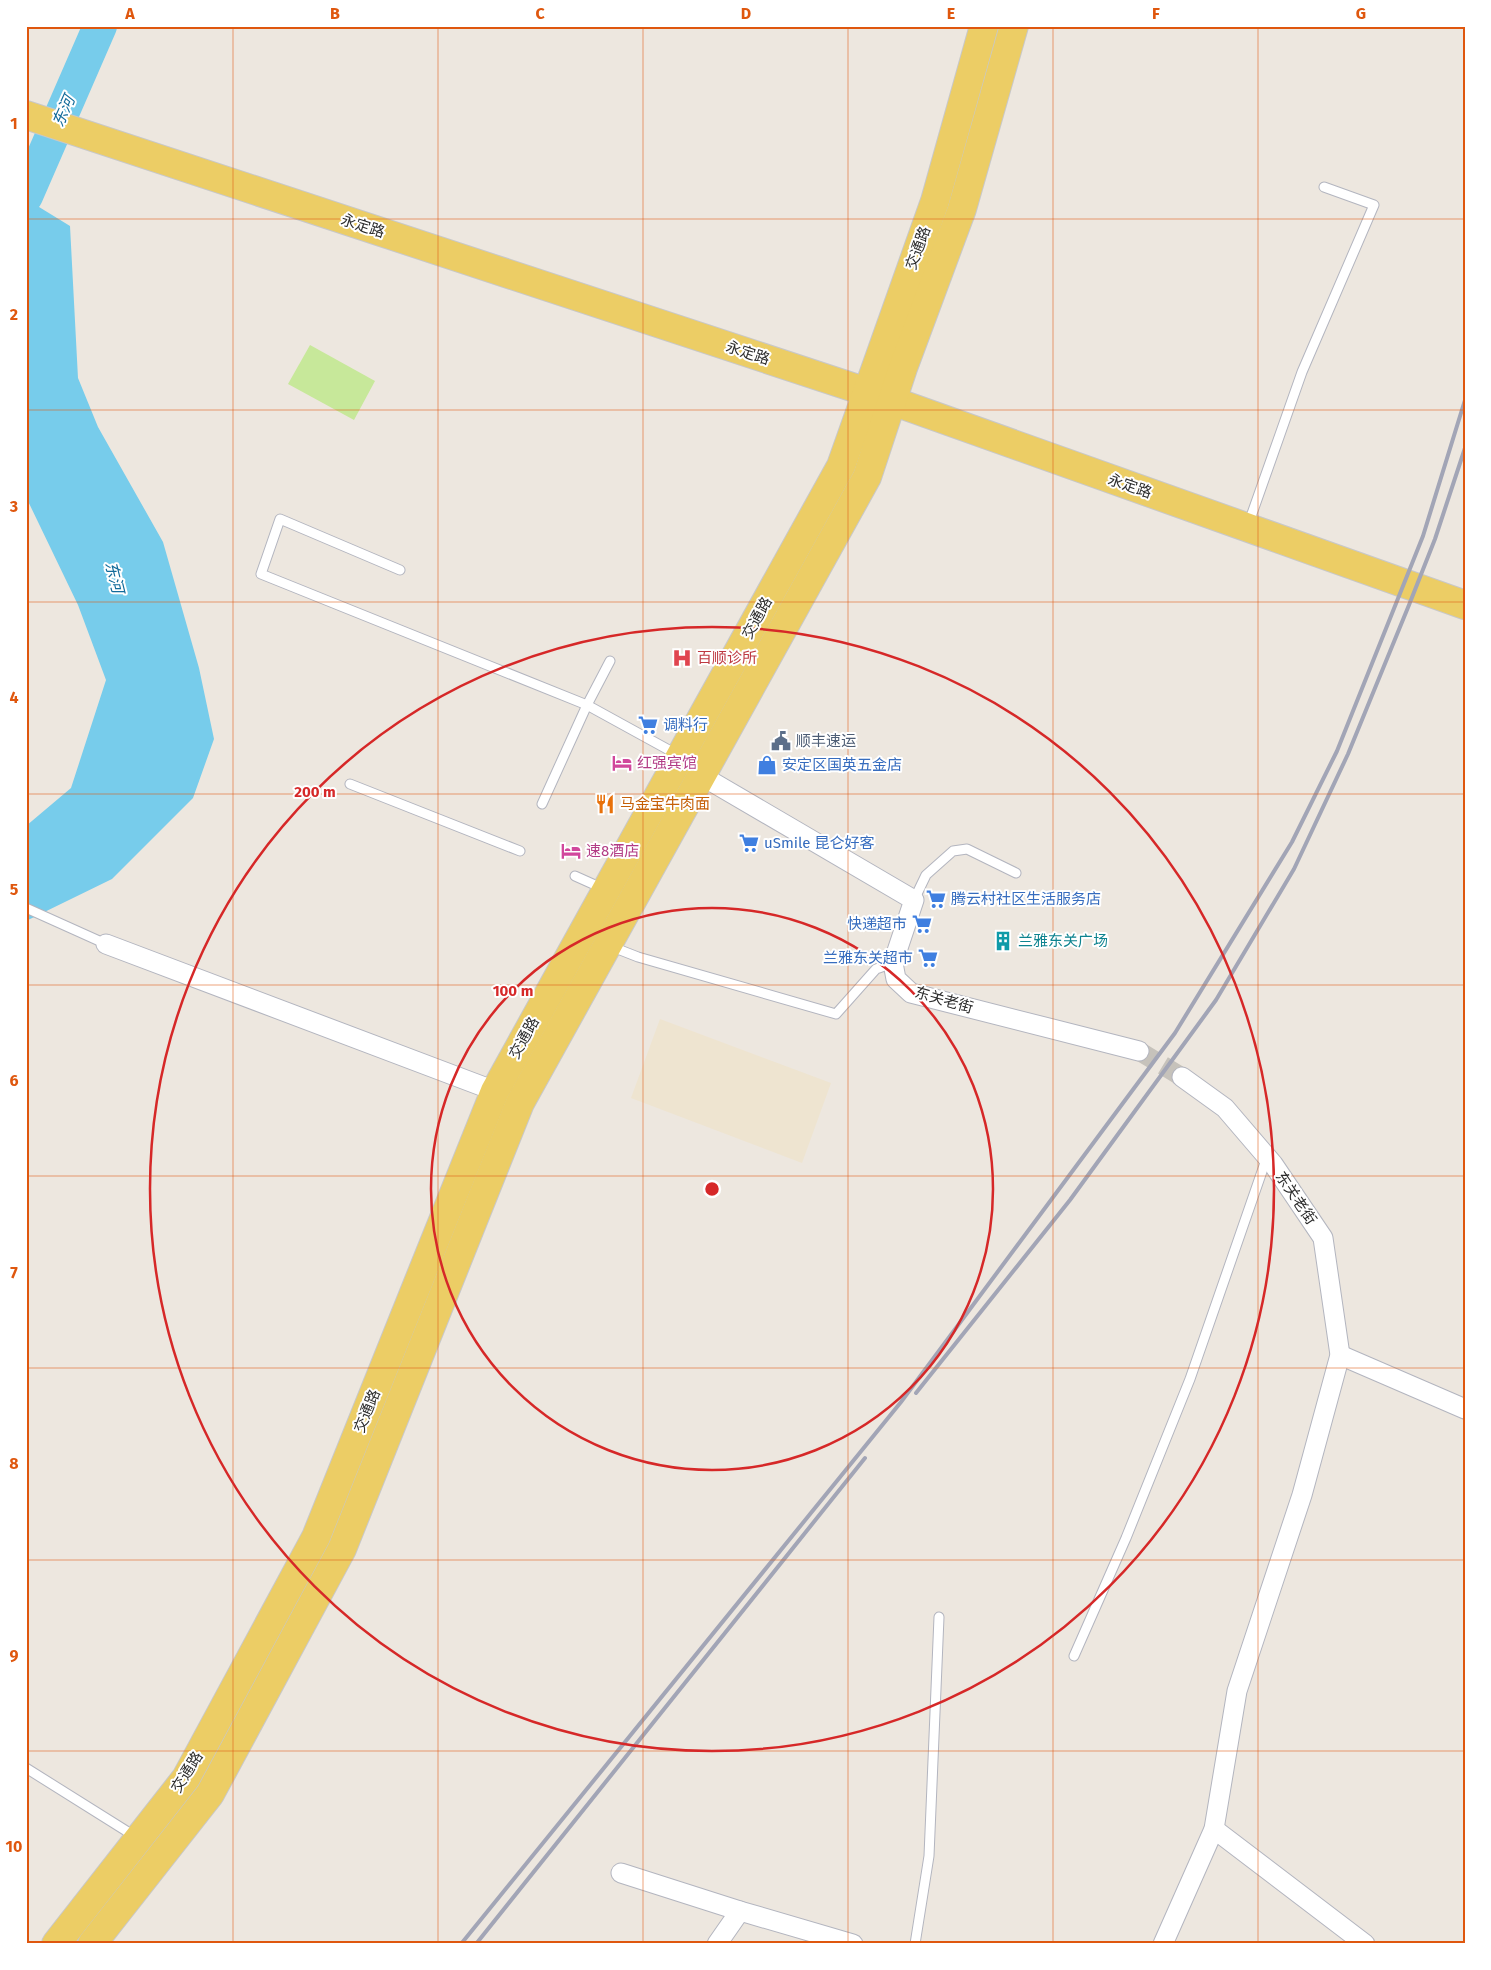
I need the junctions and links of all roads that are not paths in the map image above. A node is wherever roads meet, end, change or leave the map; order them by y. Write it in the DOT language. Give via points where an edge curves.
graph roads {
  1 [pos="984,26"];
  2 [pos="1014,26"];
  3 [pos="26,115"];
  4 [pos="1324,187"];
  5 [pos="867,392"];
  6 [pos="893,402"];
  7 [pos="1247,528"];
  8 [pos="400,570"];
  9 [pos="1465,605"];
  10 [pos="610,661"];
  11 [pos="587,705"];
  12 [pos="680,756"];
  13 [pos="702,776"];
  14 [pos="350,784"];
  15 [pos="542,804"];
  16 [pos="520,851"];
  17 [pos="1016,873"];
  18 [pos="575,876"];
  19 [pos="606,890"];
  20 [pos="914,900"];
  21 [pos="26,908"];
  22 [pos="106,944"];
  23 [pos="608,945"];
  24 [pos="893,963"];
  25 [pos="1139,1051"];
  26 [pos="1182,1077"];
  27 [pos="495,1091"];
  28 [pos="1267,1156"];
  29 [pos="1340,1355"];
  30 [pos="1465,1409"];
  31 [pos="939,1617"];
  32 [pos="1074,1656"];
  33 [pos="26,1768"];
  34 [pos="1214,1829"];
  35 [pos="138,1839"];
  36 [pos="621,1872"];
  37 [pos="740,1911"];
  38 [pos="841,1942"];
  39 [pos="56,1944"];
  40 [pos="92,1944"];
  41 [pos="717,1944"];
  42 [pos="915,1944"];
  43 [pos="1163,1944"];
  44 [pos="1365,1944"];
  1 -- 5 [label="main road, 交通路" via="935,201"];
  2 -- 6 [label="main road, 交通路" via="962,209"];
  3 -- 5 [label="main road, 永定路"];
  4 -- 7 [label="lane" via="1374,205 1302,372"];
  5 -- 6 [label="main road, 永定路"];
  5 -- 12 [label="main road, 交通路" via="841,466"];
  6 -- 7 [label="main road, 永定路"];
  6 -- 13 [label="main road, 交通路" via="867,477"];
  7 -- 9 [label="main road, 永定路"];
  8 -- 11 [label="lane" via="280,519 261,574"];
  10 -- 11 [label="lane"];
  11 -- 12 [label="lane"];
  11 -- 15 [label="lane"];
  12 -- 19 [label="main road, 交通路"];
  13 -- 20 [label="street"];
  13 -- 23 [label="main road, 交通路"];
  14 -- 16 [label="lane"];
  17 -- 20 [label="lane" via="967,849 953,851 926,875"];
  18 -- 19 [label="lane"];
  19 -- 27 [label="main road, 交通路"];
  20 -- 24 [label="street"];
  21 -- 22 [label="lane"];
  22 -- 27 [label="street"];
  23 -- 24 [label="lane" via="638,958 836,1014 876,969"];
  23 -- 40 [label="main road, 交通路" via="520,1103 342,1549 210,1794"];
  24 -- 25 [label="street, 东关老街" via="896,979 911,993"];
  26 -- 28 [label="street, 东关老街" via="1226,1108"];
  27 -- 35 [label="main road, 交通路" via="316,1537 186,1778"];
  28 -- 29 [label="street, 东关老街" via="1323,1238"];
  28 -- 32 [label="lane" via="1190,1379"];
  29 -- 30 [label="street"];
  29 -- 34 [label="street" via="1302,1494 1237,1691"];
  31 -- 42 [label="lane" via="930,1856"];
  33 -- 35 [label="lane"];
  34 -- 43 [label="street"];
  34 -- 44 [label="street"];
  35 -- 39 [label="main road, 交通路"];
  36 -- 37 [label="street"];
  37 -- 38 [label="street"];
  37 -- 41 [label="street"];
}
